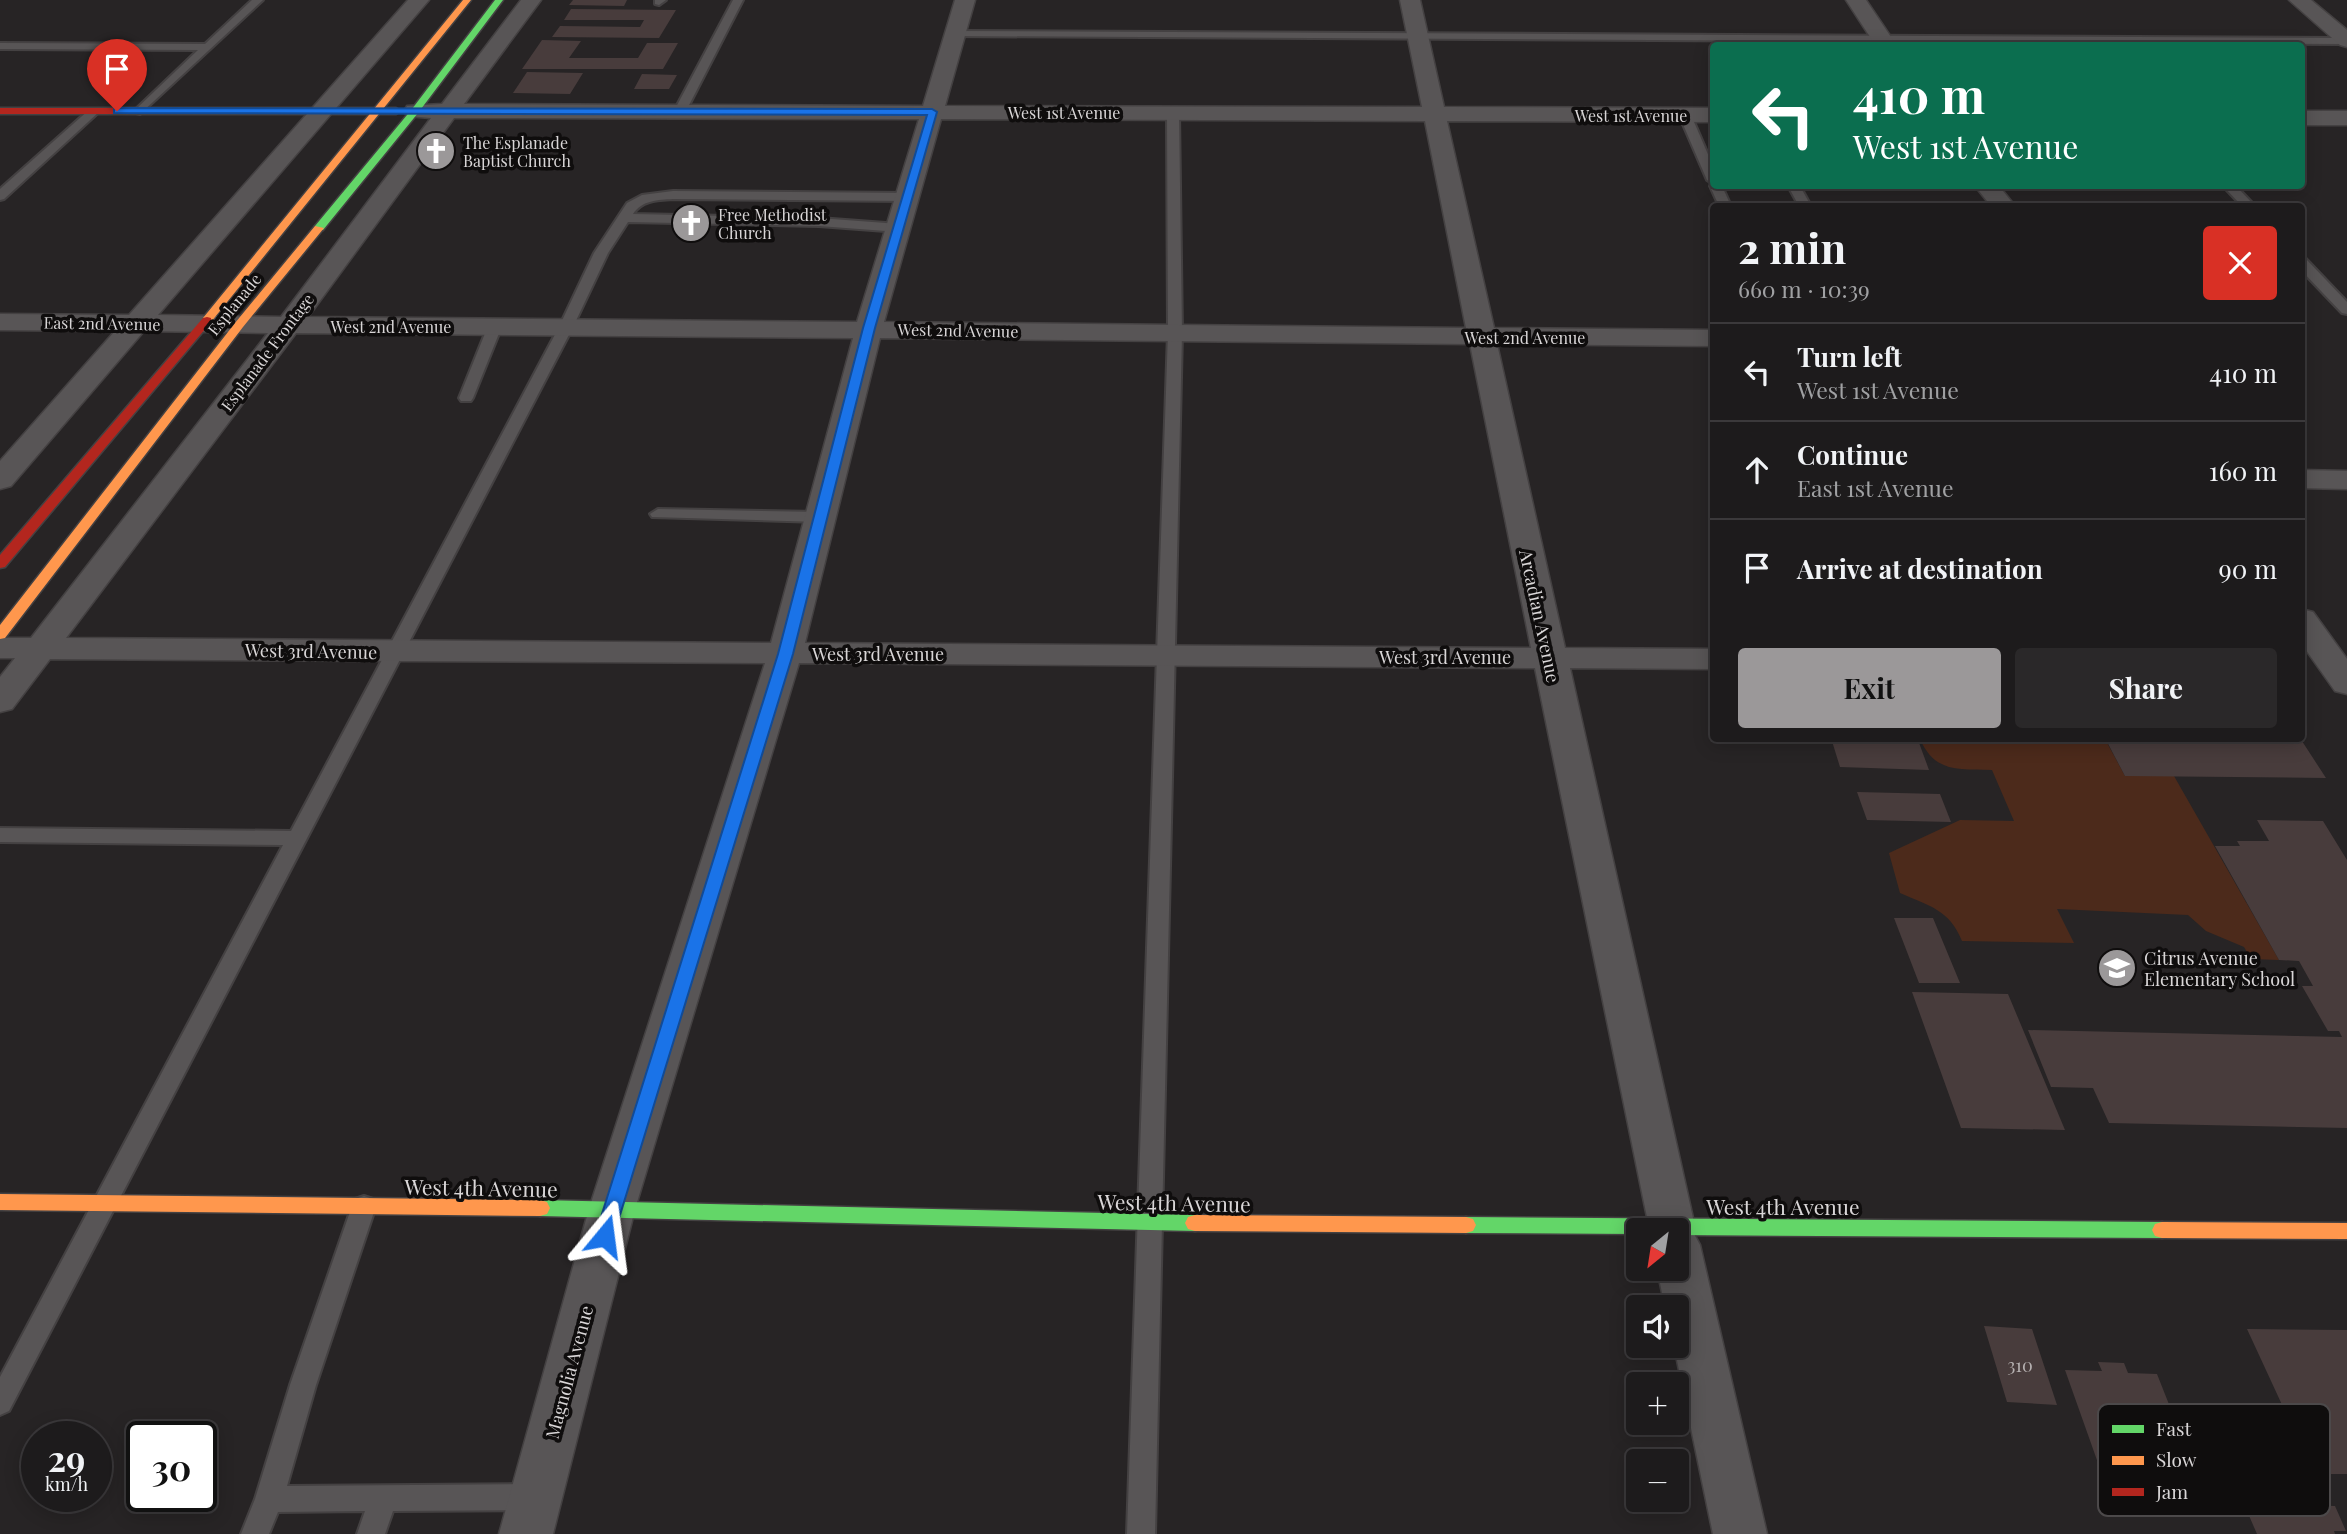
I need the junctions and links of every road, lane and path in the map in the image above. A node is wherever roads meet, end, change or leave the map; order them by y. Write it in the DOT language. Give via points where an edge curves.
graph roads {
  1 [pos="258,0"];
  2 [pos="419,0"];
  3 [pos="467,0"];
  4 [pos="499,0"];
  5 [pos="531,0"];
  6 [pos="738,0"];
  7 [pos="965,0"];
  8 [pos="1410,0"];
  9 [pos="1856,0"];
  10 [pos="2299,0"];
  11 [pos="955,34"];
  12 [pos="1417,35"];
  13 [pos="2347,41"];
  14 [pos="1884,42"];
  15 [pos="0,46"];
  16 [pos="208,47"];
  17 [pos="448,110"];
  18 [pos="0,111"];
  19 [pos="94,111"];
  20 [pos="140,111"];
  21 [pos="322,111"];
  22 [pos="377,111"];
  23 [pos="415,111"];
  24 [pos="680,111"];
  25 [pos="932,112"];
  26 [pos="1173,113"];
  27 [pos="1433,114"];
  28 [pos="1685,115"];
  29 [pos="1710,115"];
  30 [pos="2305,118"];
  31 [pos="2347,118"];
  32 [pos="1710,173"];
  33 [pos="1989,189"];
  34 [pos="2232,189"];
  35 [pos="0,196"];
  36 [pos="2001,203"];
  37 [pos="2246,203"];
  38 [pos="903,213"];
  39 [pos="626,218"];
  40 [pos="2305,266"];
  41 [pos="2347,310"];
  42 [pos="0,322"];
  43 [pos="138,322"];
  44 [pos="203,324"];
  45 [pos="239,325"];
  46 [pos="288,325"];
  47 [pos="495,326"];
  48 [pos="566,327"];
  49 [pos="869,328"];
  50 [pos="1174,333"];
  51 [pos="1480,337"];
  52 [pos="1710,338"];
  53 [pos="466,398"];
  54 [pos="0,480"];
  55 [pos="2305,480"];
  56 [pos="2347,480"];
  57 [pos="658,514"];
  58 [pos="820,517"];
  59 [pos="0,564"];
  60 [pos="2305,625"];
  61 [pos="0,635"];
  62 [pos="0,648"];
  63 [pos="40,648"];
  64 [pos="395,652"];
  65 [pos="785,654"];
  66 [pos="1166,656"];
  67 [pos="1549,658"];
  68 [pos="1710,659"];
  69 [pos="2347,683"];
  70 [pos="0,701"];
  71 [pos="0,835"];
  72 [pos="297,838"];
  73 [pos="0,1202"];
  74 [pos="105,1203"];
  75 [pos="364,1206"];
  76 [pos="612,1209"];
  77 [pos="1671,1218"];
  78 [pos="1149,1223"];
  79 [pos="2347,1231"];
  80 [pos="1626,1233"];
  81 [pos="1689,1234"];
  82 [pos="1684,1281"];
  83 [pos="0,1403"];
  84 [pos="269,1499"];
  85 [pos="383,1499"];
  86 [pos="531,1516"];
  87 [pos="255,1534"];
  88 [pos="371,1534"];
  89 [pos="1141,1534"];
  90 [pos="1740,1534"];
  1 -- 16 [label="lane"];
  2 -- 21 [label="street"];
  3 -- 22 [label="main road, Esplanade"];
  4 -- 23 [label="main road, Esplanade"];
  5 -- 17 [label="street, Esplanade Frontage"];
  6 -- 24 [label="lane"];
  7 -- 11 [label="street, Magnolia Avenue"];
  8 -- 12 [label="street, Arcadian Avenue"];
  9 -- 14 [label="street"];
  10 -- 13 [label="street"];
  11 -- 12 [label="lane"];
  11 -- 25 [label="street, Magnolia Avenue"];
  12 -- 14 [label="lane"];
  12 -- 27 [label="street, Arcadian Avenue"];
  13 -- 14 [label="lane"];
  15 -- 16 [label="lane"];
  16 -- 20 [label="lane"];
  17 -- 23 [label="street, West 1st Avenue"];
  17 -- 24 [label="street, West 1st Avenue"];
  17 -- 46 [label="street, Esplanade Frontage"];
  18 -- 19 [label="main road"];
  19 -- 20 [label="main road"];
  19 -- 35 [label="lane"];
  20 -- 21 [label="main road"];
  21 -- 22 [label="main road"];
  21 -- 43 [label="street"];
  22 -- 23 [label="main road"];
  22 -- 44 [label="main road, Esplanade"];
  23 -- 45 [label="main road, Esplanade"];
  24 -- 25 [label="street, West 1st Avenue"];
  25 -- 26 [label="street, West 1st Avenue"];
  25 -- 38 [label="street, Magnolia Avenue"];
  26 -- 27 [label="street, West 1st Avenue"];
  26 -- 50 [label="lane"];
  27 -- 28 [label="street, West 1st Avenue"];
  27 -- 51 [label="street, Arcadian Avenue"];
  28 -- 29 [label="street, West 1st Avenue"];
  28 -- 32 [label="lane"];
  30 -- 31 [label="street"];
  33 -- 36 [label="street"];
  34 -- 37 [label="lane"];
  38 -- 39 [label="lane" via="819,222"];
  38 -- 39 [label="lane" via="673,195 646,198 632,206"];
  38 -- 49 [label="street, Magnolia Avenue"];
  39 -- 48 [label="lane" via="601,253"];
  40 -- 41 [label="lane"];
  42 -- 43 [label="street, East 2nd Avenue"];
  43 -- 44 [label="street, East 2nd Avenue"];
  43 -- 54 [label="street"];
  44 -- 45 [label="street, West 2nd Avenue"];
  44 -- 59 [label="main road, Esplanade"];
  45 -- 46 [label="street, West 2nd Avenue"];
  45 -- 61 [label="main road, Esplanade"];
  46 -- 47 [label="street, West 2nd Avenue"];
  46 -- 63 [label="street, Esplanade Frontage"];
  47 -- 48 [label="street, West 2nd Avenue"];
  47 -- 53 [label="lane"];
  48 -- 49 [label="street, West 2nd Avenue"];
  48 -- 64 [label="lane"];
  49 -- 50 [label="street, West 2nd Avenue"];
  49 -- 58 [label="street, Magnolia Avenue"];
  50 -- 51 [label="street, West 2nd Avenue"];
  50 -- 66 [label="lane"];
  51 -- 52 [label="street, West 2nd Avenue"];
  51 -- 67 [label="street, Arcadian Avenue"];
  55 -- 56 [label="street"];
  57 -- 58 [label="lane"];
  58 -- 65 [label="street, Magnolia Avenue"];
  60 -- 69 [label="street"];
  62 -- 63 [label="street, West 3rd Avenue"];
  63 -- 64 [label="street, West 3rd Avenue"];
  63 -- 70 [label="street, Esplanade Frontage"];
  64 -- 65 [label="street, West 3rd Avenue"];
  64 -- 72 [label="lane"];
  65 -- 66 [label="street, West 3rd Avenue"];
  65 -- 76 [label="street, Magnolia Avenue"];
  66 -- 67 [label="street, West 3rd Avenue"];
  66 -- 78 [label="lane"];
  67 -- 68 [label="street, West 3rd Avenue"];
  67 -- 77 [label="street, Arcadian Avenue"];
  71 -- 72 [label="lane"];
  72 -- 74 [label="lane"];
  73 -- 74 [label="main road, West 4th Avenue"];
  74 -- 75 [label="main road, West 4th Avenue"];
  74 -- 83 [label="lane"];
  75 -- 76 [label="main road, West 4th Avenue"];
  75 -- 84 [label="lane"];
  76 -- 78 [label="main road, West 4th Avenue"];
  76 -- 86 [label="street, Magnolia Avenue"];
  78 -- 80 [label="main road, West 4th Avenue"];
  78 -- 89 [label="lane"];
  79 -- 81 [label="main road, West 4th Avenue"];
  82 -- 90 [label="street, Arcadian Avenue"];
  84 -- 85 [label="lane"];
  84 -- 87 [label="lane"];
  85 -- 86 [label="lane"];
  85 -- 88 [label="lane"];
}
